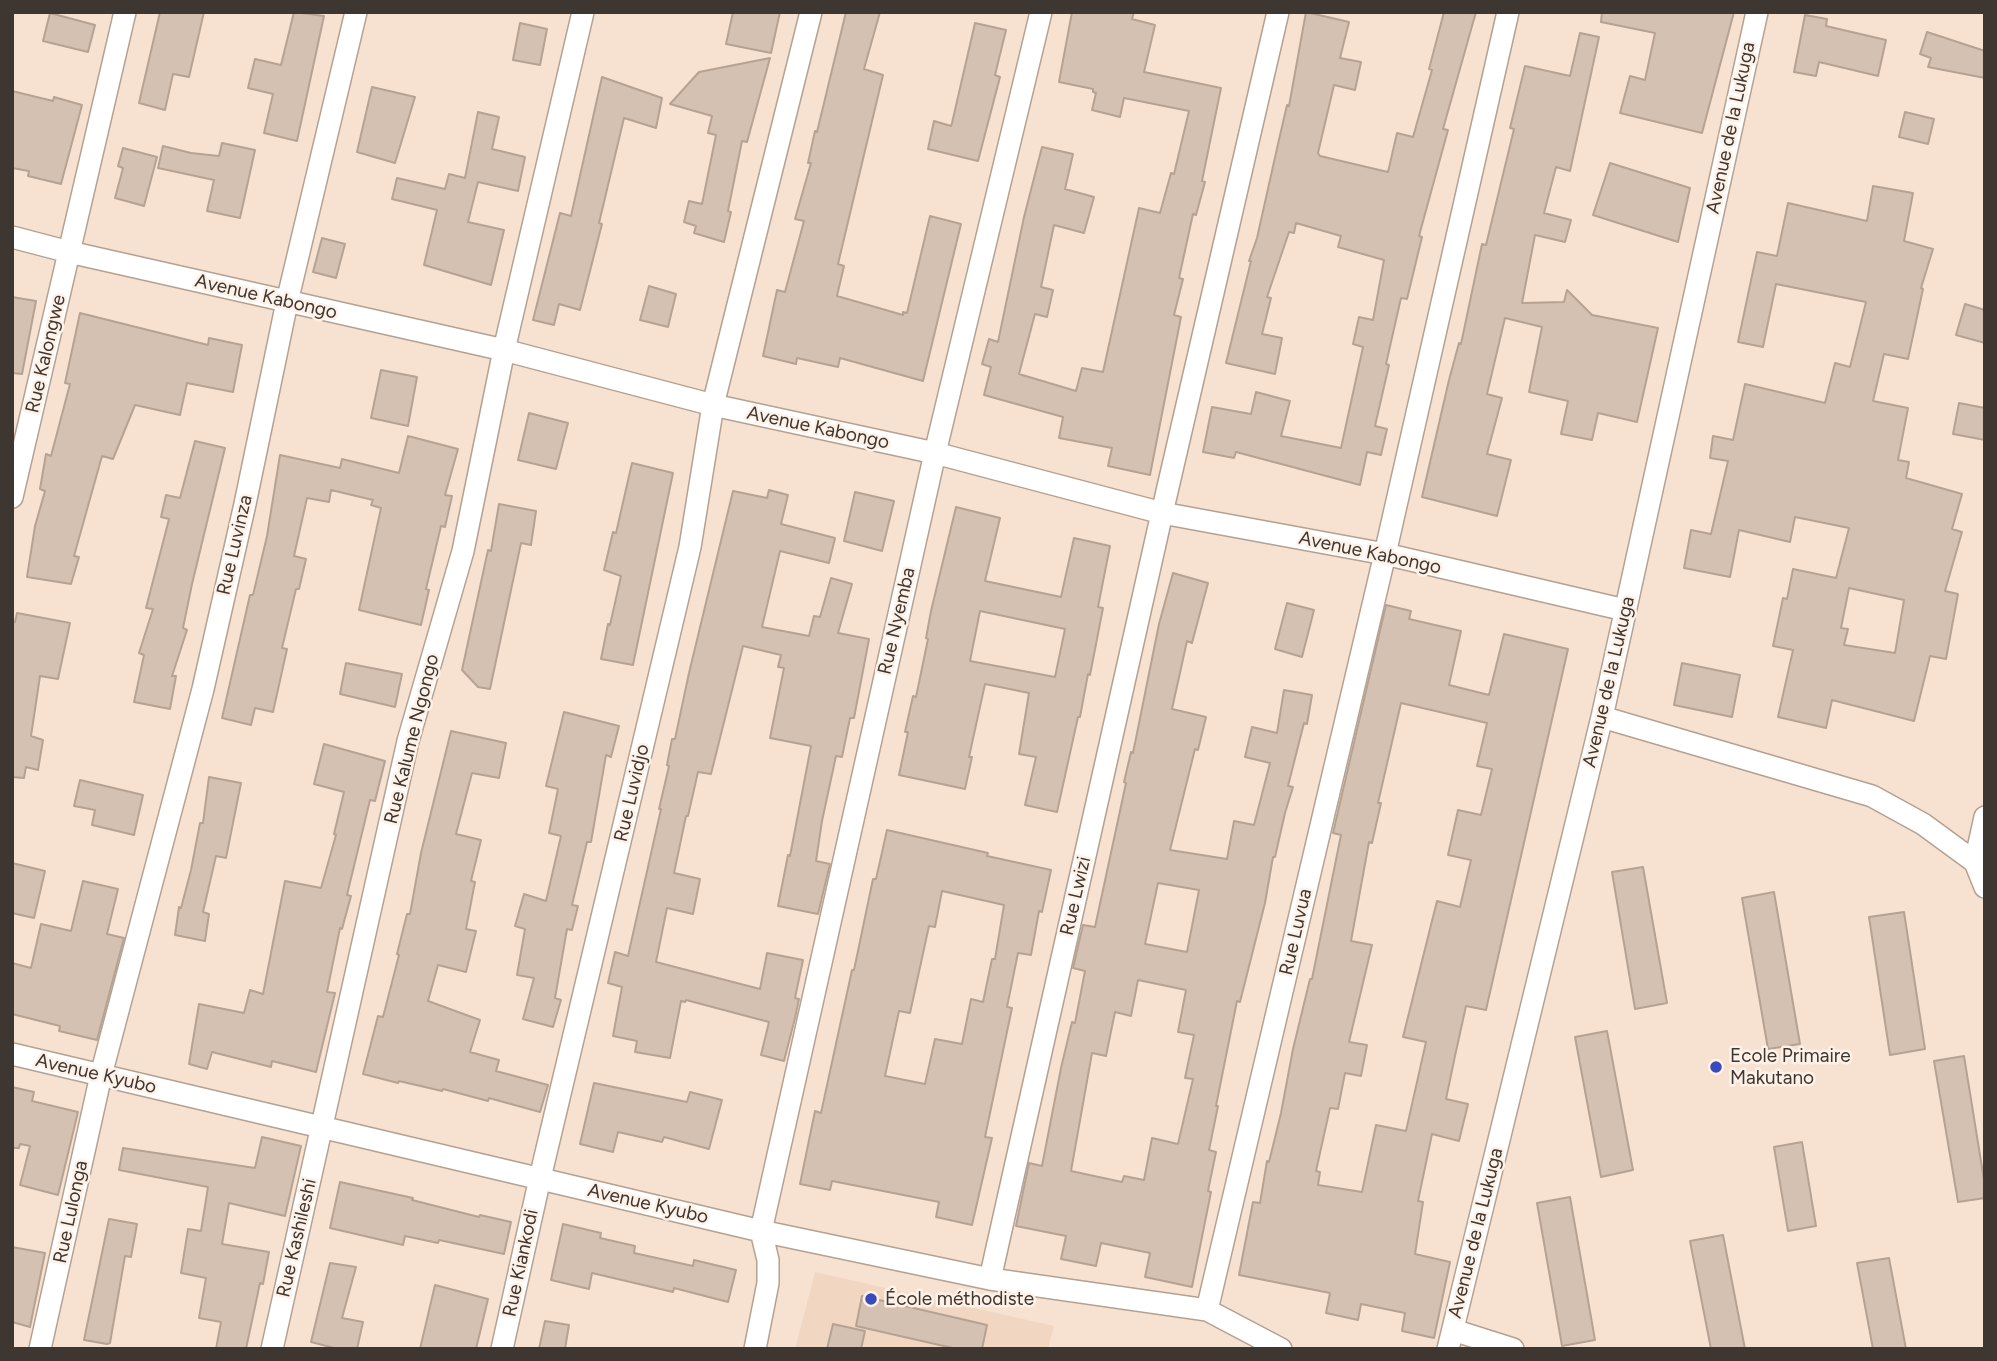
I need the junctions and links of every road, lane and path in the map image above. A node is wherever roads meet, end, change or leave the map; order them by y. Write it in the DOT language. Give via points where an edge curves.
graph roads {
  1 [pos="125,12"];
  2 [pos="356,12"];
  3 [pos="583,12"];
  4 [pos="811,12"];
  5 [pos="1041,12"];
  6 [pos="1278,12"];
  7 [pos="1508,12"];
  8 [pos="1757,12"];
  9 [pos="12,237"];
  10 [pos="69,252"];
  11 [pos="287,302"];
  12 [pos="504,350"];
  13 [pos="713,405"];
  14 [pos="935,453"];
  15 [pos="12,497"];
  16 [pos="1162,513"];
  17 [pos="1385,554"];
  18 [pos="1625,610"];
  19 [pos="1602,717"];
  20 [pos="1985,817"];
  21 [pos="1975,862"];
  22 [pos="1985,887"];
  23 [pos="12,1054"];
  24 [pos="101,1075"];
  25 [pos="322,1128"];
  26 [pos="540,1178"];
  27 [pos="761,1230"];
  28 [pos="990,1279"];
  29 [pos="1207,1310"];
  30 [pos="1450,1339"];
  31 [pos="40,1349"];
  32 [pos="272,1349"];
  33 [pos="502,1349"];
  34 [pos="755,1349"];
  35 [pos="1282,1349"];
  36 [pos="1513,1349"];
  1 -- 10 [label="street, Rue Kalongwe"];
  2 -- 11 [label="street, Rue Luvinza"];
  3 -- 12 [label="street, Rue Kalume Ngongo"];
  4 -- 13 [label="street, Rue Luvidjo"];
  5 -- 14 [label="street, Rue Nyemba"];
  6 -- 16 [label="street, Rue Lwizi"];
  7 -- 17 [label="street, Rue Luvua"];
  8 -- 18 [label="street, Avenue de la Lukuga"];
  9 -- 10 [label="street, Avenue Kabongo"];
  10 -- 11 [label="street, Avenue Kabongo"];
  10 -- 15 [label="street, Rue Kalongwe"];
  11 -- 12 [label="street, Avenue Kabongo"];
  11 -- 24 [label="street, Rue Luvinza" via="203,689"];
  12 -- 13 [label="street, Avenue Kabongo"];
  12 -- 25 [label="street, Rue Kalume Ngongo" via="463,551 408,741"];
  13 -- 14 [label="street, Avenue Kabongo"];
  13 -- 26 [label="street, Rue Luvidjo" via="690,547"];
  14 -- 16 [label="street, Avenue Kabongo"];
  14 -- 27 [label="street, Rue Nyemba"];
  16 -- 17 [label="street, Avenue Kabongo"];
  16 -- 28 [label="street, Rue Lwizi"];
  17 -- 18 [label="street, Avenue Kabongo"];
  17 -- 29 [label="street, Rue Luvua"];
  18 -- 19 [label="street, Avenue de la Lukuga"];
  19 -- 21 [label="street" via="1872,796 1923,824"];
  19 -- 30 [label="street, Avenue de la Lukuga"];
  20 -- 21 [label="street"];
  21 -- 22 [label="street"];
  23 -- 24 [label="street, Avenue Kyubo"];
  24 -- 25 [label="street, Avenue Kyubo"];
  24 -- 31 [label="street, Rue Lulonga"];
  25 -- 26 [label="street, Avenue Kyubo"];
  25 -- 32 [label="street, Rue Kashileshi"];
  26 -- 27 [label="street, Avenue Kyubo"];
  26 -- 33 [label="street, Rue Kiankodi"];
  27 -- 28 [label="street, Avenue Kyubo"];
  27 -- 34 [label="street" via="768,1283"];
  28 -- 29 [label="street, Avenue Kyubo"];
  29 -- 35 [label="street, Avenue Kyubo"];
  30 -- 36 [label="street"];
}
